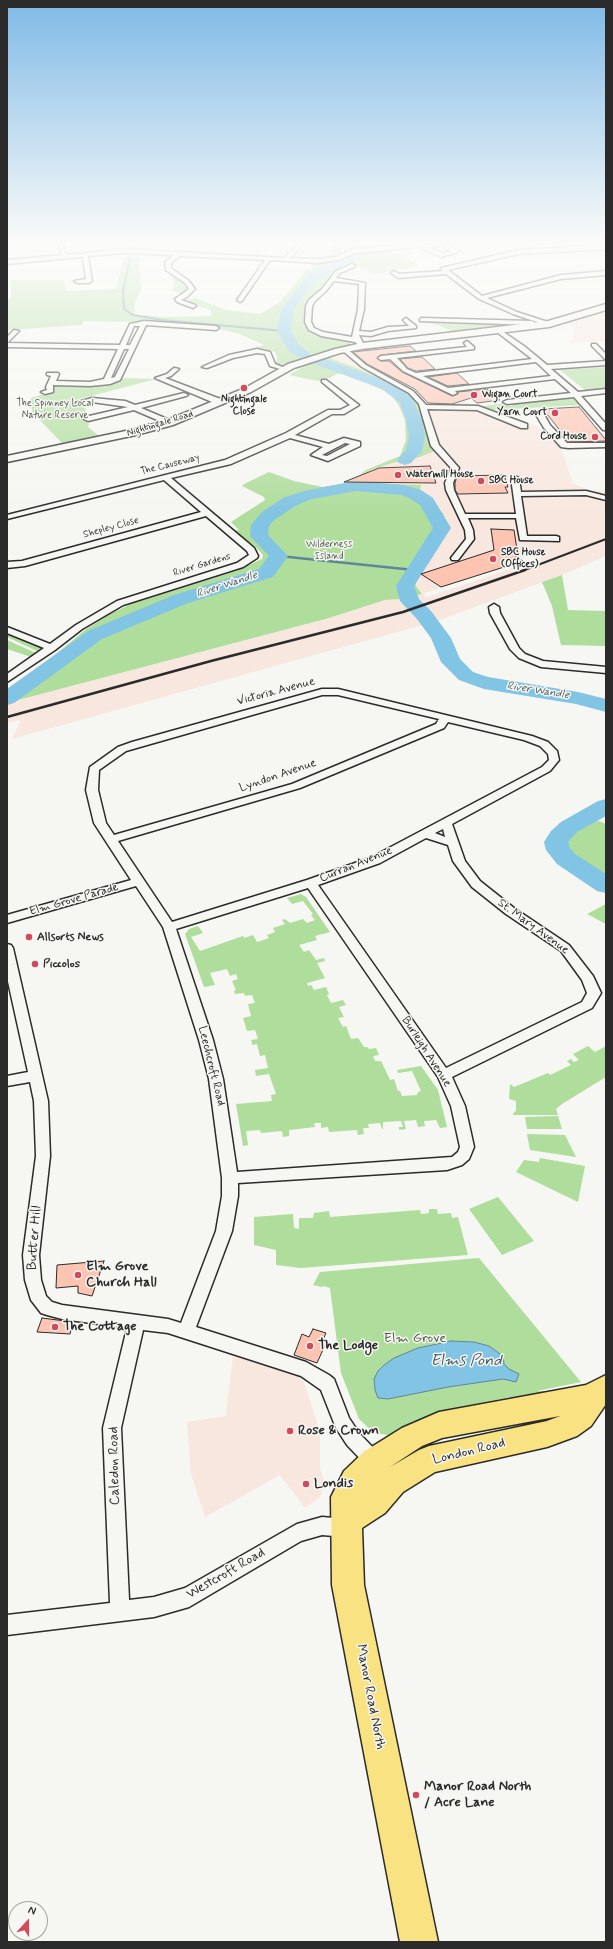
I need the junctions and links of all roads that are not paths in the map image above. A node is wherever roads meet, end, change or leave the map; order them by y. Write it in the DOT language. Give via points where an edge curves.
graph roads {
  1 [pos="127,335"];
  2 [pos="139,335"];
  3 [pos="323,335"];
  4 [pos="358,335"];
  5 [pos="369,335"];
  6 [pos="437,335"];
  7 [pos="504,335"];
  8 [pos="358,340"];
  9 [pos="467,343"];
  10 [pos="7,345"];
  11 [pos="594,345"];
  12 [pos="122,347"];
  13 [pos="133,347"];
  14 [pos="418,348"];
  15 [pos="344,349"];
  16 [pos="215,354"];
  17 [pos="424,354"];
  18 [pos="226,357"];
  19 [pos="392,357"];
  20 [pos="381,358"];
  21 [pos="606,358"];
  22 [pos="537,360"];
  23 [pos="606,364"];
  24 [pos="205,367"];
  25 [pos="545,367"];
  26 [pos="176,369"];
  27 [pos="284,370"];
  28 [pos="49,374"];
  29 [pos="414,375"];
  30 [pos="557,377"];
  31 [pos="324,381"];
  32 [pos="110,382"];
  33 [pos="52,383"];
  34 [pos="151,383"];
  35 [pos="446,390"];
  36 [pos="606,391"];
  37 [pos="45,392"];
  38 [pos="577,394"];
  39 [pos="462,397"];
  40 [pos="220,402"];
  41 [pos="507,402"];
  42 [pos="79,403"];
  43 [pos="423,407"];
  44 [pos="137,408"];
  45 [pos="539,413"];
  46 [pos="88,419"];
  47 [pos="169,423"];
  48 [pos="524,426"];
  49 [pos="606,428"];
  50 [pos="289,435"];
  51 [pos="606,444"];
  52 [pos="330,447"];
  53 [pos="7,459"];
  54 [pos="166,478"];
  55 [pos="515,478"];
  56 [pos="517,494"];
  57 [pos="606,498"];
  58 [pos="207,513"];
  59 [pos="464,516"];
  60 [pos="519,516"];
  61 [pos="7,517"];
  62 [pos="556,539"];
  63 [pos="455,558"];
  64 [pos="22,564"];
  65 [pos="7,565"];
  66 [pos="7,572"];
  67 [pos="494,607"];
  68 [pos="7,630"];
  69 [pos="7,638"];
  70 [pos="52,648"];
  71 [pos="43,655"];
  72 [pos="606,670"];
  73 [pos="7,679"];
  74 [pos="444,719"];
  75 [pos="552,764"];
  76 [pos="444,824"];
  77 [pos="425,834"];
  78 [pos="112,839"];
  79 [pos="452,841"];
  80 [pos="140,881"];
  81 [pos="310,883"];
  82 [pos="7,919"];
  83 [pos="169,927"];
  84 [pos="7,948"];
  85 [pos="444,1075"];
  86 [pos="35,1076"];
  87 [pos="7,1082"];
  88 [pos="230,1178"];
  89 [pos="136,1323"];
  90 [pos="186,1331"];
  91 [pos="602,1391"];
  92 [pos="384,1472"];
  93 [pos="347,1524"];
  94 [pos="120,1612"];
  95 [pos="7,1625"];
  96 [pos="419,1942"];
  1 -- 12 [label="street"];
  2 -- 13 [label="street"];
  3 -- 8 [label="street"];
  4 -- 8 [label="street"];
  5 -- 8 [label="street"];
  6 -- 8 [label="main road, Nightingale Road"];
  7 -- 22 [label="street"];
  8 -- 15 [label="main road, Nightingale Road"];
  9 -- 17 [label="street" via="472,348"];
  10 -- 12 [label="street"];
  11 -- 21 [label="street"];
  12 -- 13 [label="street"];
  12 -- 32 [label="street" via="107,378"];
  13 -- 32 [label="street" via="118,379"];
  14 -- 17 [label="street"];
  15 -- 27 [label="main road, Nightingale Road"];
  15 -- 43 [label="street" via="364,366 411,392"];
  16 -- 18 [label="street"];
  17 -- 19 [label="street"];
  18 -- 24 [label="street"];
  18 -- 27 [label="street" via="263,351 269,354 273,366"];
  19 -- 20 [label="street"];
  19 -- 29 [label="street"];
  22 -- 25 [label="street"];
  22 -- 29 [label="street"];
  23 -- 25 [label="street"];
  25 -- 30 [label="street"];
  26 -- 40 [label="street" via="169,375 158,378"];
  27 -- 40 [label="main road, Nightingale Road"];
  28 -- 33 [label="street" via="56,374"];
  29 -- 35 [label="street"];
  30 -- 35 [label="street"];
  30 -- 38 [label="street"];
  31 -- 50 [label="street, The Causeway" via="355,405 341,412 331,412"];
  32 -- 33 [label="street"];
  33 -- 37 [label="street" via="49,387 51,391"];
  34 -- 44 [label="street" via="184,395"];
  35 -- 39 [label="street"];
  36 -- 38 [label="street"];
  38 -- 41 [label="street"];
  38 -- 49 [label="street"];
  40 -- 47 [label="main road, Nightingale Road"];
  42 -- 44 [label="street" via="92,400 125,403"];
  43 -- 48 [label="street" via="478,408"];
  43 -- 59 [label="street" via="435,446 455,468 449,483 450,490"];
  44 -- 46 [label="street"];
  44 -- 47 [label="street"];
  45 -- 51 [label="street" via="564,445"];
  47 -- 53 [label="main road, Nightingale Road"];
  50 -- 52 [label="street"];
  50 -- 54 [label="street, The Causeway" via="238,459"];
  54 -- 58 [label="street, River Gardens"];
  54 -- 61 [label="street, The Causeway"];
  55 -- 56 [label="street"];
  56 -- 57 [label="street" via="586,493"];
  56 -- 60 [label="street"];
  58 -- 64 [label="street, Shepley Close"];
  58 -- 70 [label="street, River Gardens" via="251,550 254,554 251,559 219,572 120,603 79,627"];
  59 -- 60 [label="street"];
  59 -- 63 [label="street" via="470,530 470,539"];
  60 -- 62 [label="street" via="523,538"];
  64 -- 65 [label="street, Shepley Close"];
  64 -- 66 [label="street, Shepley Close" via="20,568"];
  67 -- 72 [label="street" via="515,649 522,656 548,665"];
  68 -- 70 [label="street"];
  69 -- 71 [label="street"];
  70 -- 71 [label="street"];
  71 -- 73 [label="street"];
  74 -- 75 [label="street, Victoria Avenue" via="544,744 553,753"];
  74 -- 78 [label="street, Lyndon Avenue" via="440,726 296,786"];
  74 -- 78 [label="street, Victoria Avenue" via="338,692 322,692 122,750 94,769 92,778 93,801 100,823"];
  75 -- 76 [label="street, Curran Avenue"];
  76 -- 77 [label="street, Curran Avenue"];
  76 -- 79 [label="street, St. Mary Avenue" via="448,827"];
  77 -- 79 [label="street"];
  77 -- 81 [label="street, Curran Avenue" via="376,860"];
  78 -- 80 [label="street, Leechcroft Road"];
  79 -- 85 [label="street, St. Mary Avenue" via="466,872 476,884 510,911 565,948 588,979 594,993 587,1005"];
  80 -- 82 [label="street, Elm Grove Parade"];
  80 -- 83 [label="street, Leechcroft Road"];
  81 -- 83 [label="street, Curran Avenue"];
  81 -- 85 [label="street, Burleigh Avenue"];
  83 -- 88 [label="street, Leechcroft Road" via="206,1040 216,1080"];
  84 -- 86 [label="street, Butter Hill"];
  85 -- 88 [label="street, Burleigh Avenue" via="458,1106 467,1147 464,1155 457,1161 447,1164"];
  86 -- 87 [label="street"];
  86 -- 89 [label="street, Butter Hill" via="41,1101 43,1137 31,1255 36,1294 47,1308"];
  88 -- 90 [label="street, Leechcroft Road" via="230,1196 224,1231"];
  89 -- 90 [label="street, Butter Hill" via="168,1326"];
  89 -- 94 [label="street, Caledon Road" via="112,1428"];
  90 -- 92 [label="street, Butter Hill" via="306,1370 323,1380 328,1385 342,1422 353,1439"];
  91 -- 92 [label="main road, London Road" via="581,1417 567,1427 547,1434"];
  92 -- 93 [label="main road, London Road" via="374,1503"];
  93 -- 94 [label="street, Westcroft Road" via="309,1529 189,1597 154,1607"];
  93 -- 96 [label="main road, Manor Road North" via="348,1585"];
  94 -- 95 [label="street, Westcroft Road"];
}
